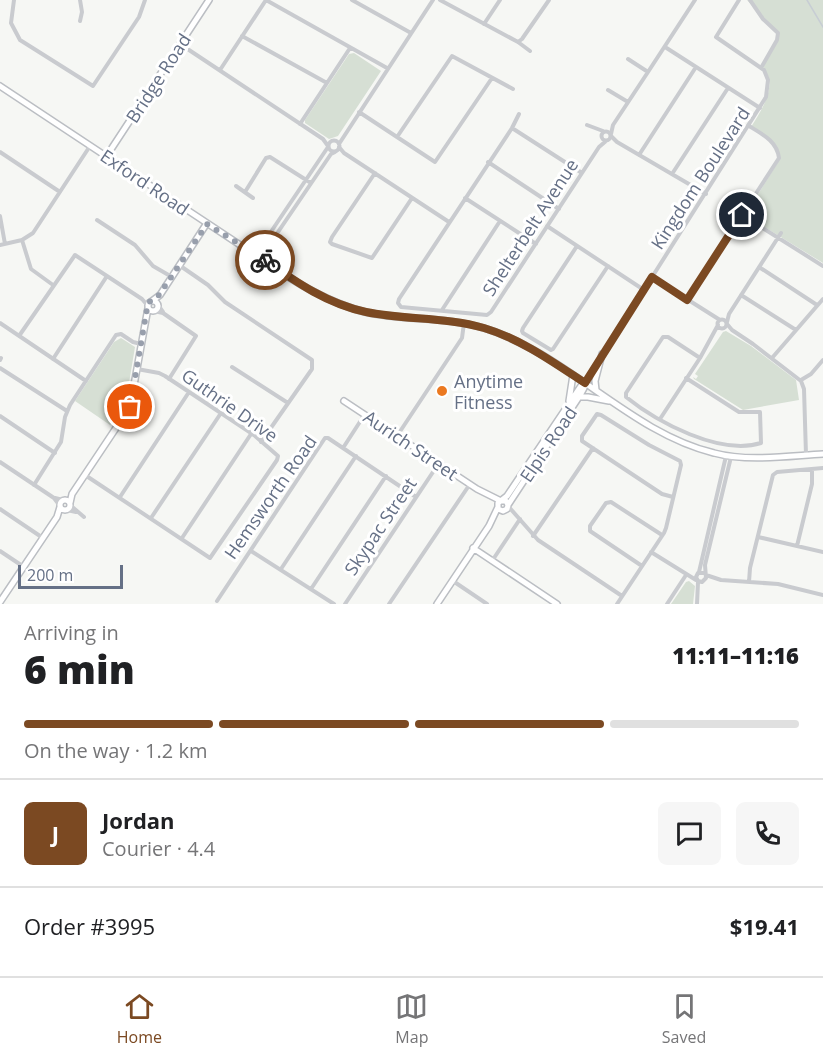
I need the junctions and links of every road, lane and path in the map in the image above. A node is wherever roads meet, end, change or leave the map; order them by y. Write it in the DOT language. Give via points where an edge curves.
graph roads {
  1 [pos="14,0"];
  2 [pos="80,0"];
  3 [pos="145,0"];
  4 [pos="209,0"];
  5 [pos="266,0"];
  6 [pos="352,0"];
  7 [pos="433,0"];
  8 [pos="440,0"];
  9 [pos="500,0"];
  10 [pos="549,0"];
  11 [pos="695,0"];
  12 [pos="739,0"];
  13 [pos="750,0"];
  14 [pos="450,2"];
  15 [pos="80,21"];
  16 [pos="484,24"];
  17 [pos="411,33"];
  18 [pos="242,36"];
  19 [pos="518,42"];
  20 [pos="180,44"];
  21 [pos="665,47"];
  22 [pos="350,48"];
  23 [pos="530,51"];
  24 [pos="628,59"];
  25 [pos="696,67"];
  26 [pos="387,68"];
  27 [pos="761,68"];
  28 [pos="220,70"];
  29 [pos="648,72"];
  30 [pos="492,78"];
  31 [pos="327,83"];
  32 [pos="0,86"];
  33 [pos="728,88"];
  34 [pos="513,89"];
  35 [pos="608,90"];
  36 [pos="628,102"];
  37 [pos="760,108"];
  38 [pos="359,112"];
  39 [pos="519,114"];
  40 [pos="300,124"];
  41 [pos="587,125"];
  42 [pos="749,126"];
  43 [pos="512,128"];
  44 [pos="606,136"];
  45 [pos="397,137"];
  46 [pos="323,140"];
  47 [pos="90,146"];
  48 [pos="328,146"];
  49 [pos="336,146"];
  50 [pos="0,152"];
  51 [pos="639,155"];
  52 [pos="106,157"];
  53 [pos="488,162"];
  54 [pos="375,173"];
  55 [pos="582,173"];
  56 [pos="672,174"];
  57 [pos="305,180"];
  58 [pos="311,183"];
  59 [pos="236,186"];
  60 [pos="60,192"];
  61 [pos="245,192"];
  62 [pos="706,194"];
  63 [pos="253,198"];
  64 [pos="412,198"];
  65 [pos="465,198"];
  66 [pos="559,208"];
  67 [pos="742,215"];
  68 [pos="0,216"];
  69 [pos="97,220"];
  70 [pos="500,221"];
  71 [pos="449,222"];
  72 [pos="207,224"];
  73 [pos="547,226"];
  74 [pos="779,235"];
  75 [pos="22,240"];
  76 [pos="3,244"];
  77 [pos="536,244"];
  78 [pos="577,246"];
  79 [pos="258,256"];
  80 [pos="179,265"];
  81 [pos="608,266"];
  82 [pos="823,266"];
  83 [pos="759,267"];
  84 [pos="107,276"];
  85 [pos="652,277"];
  86 [pos="171,278"];
  87 [pos="53,285"];
  88 [pos="644,290"];
  89 [pos="741,295"];
  90 [pos="823,299"];
  91 [pos="687,300"];
  92 [pos="818,305"];
  93 [pos="153,306"];
  94 [pos="442,310"];
  95 [pos="0,323"];
  96 [pos="464,323"];
  97 [pos="722,324"];
  98 [pos="796,330"];
  99 [pos="19,336"];
  100 [pos="142,345"];
  101 [pos="602,354"];
  102 [pos="700,358"];
  103 [pos="772,358"];
  104 [pos="53,359"];
  105 [pos="823,360"];
  106 [pos="232,367"];
  107 [pos="0,368"];
  108 [pos="137,369"];
  109 [pos="573,375"];
  110 [pos="686,378"];
  111 [pos="169,379"];
  112 [pos="801,380"];
  113 [pos="86,381"];
  114 [pos="585,383"];
  115 [pos="596,390"];
  116 [pos="189,392"];
  117 [pos="579,397"];
  118 [pos="344,400"];
  119 [pos="614,402"];
  120 [pos="288,403"];
  121 [pos="568,405"];
  122 [pos="67,411"];
  123 [pos="221,413"];
  124 [pos="365,414"];
  125 [pos="0,416"];
  126 [pos="659,419"];
  127 [pos="251,434"];
  128 [pos="397,436"];
  129 [pos="261,442"];
  130 [pos="343,448"];
  131 [pos="593,448"];
  132 [pos="55,453"];
  133 [pos="823,454"];
  134 [pos="806,455"];
  135 [pos="356,456"];
  136 [pos="728,456"];
  137 [pos="0,462"];
  138 [pos="439,463"];
  139 [pos="823,468"];
  140 [pos="812,469"];
  141 [pos="85,475"];
  142 [pos="386,476"];
  143 [pos="470,484"];
  144 [pos="34,485"];
  145 [pos="416,496"];
  146 [pos="120,497"];
  147 [pos="673,497"];
  148 [pos="65,505"];
  149 [pos="503,506"];
  150 [pos="0,509"];
  151 [pos="84,517"];
  152 [pos="518,517"];
  153 [pos="151,518"];
  154 [pos="662,535"];
  155 [pos="533,536"];
  156 [pos="758,537"];
  157 [pos="43,538"];
  158 [pos="182,538"];
  159 [pos="797,546"];
  160 [pos="473,548"];
  161 [pos="251,550"];
  162 [pos="0,551"];
  163 [pos="651,552"];
  164 [pos="823,552"];
  165 [pos="492,561"];
  166 [pos="642,566"];
  167 [pos="24,567"];
  168 [pos="281,569"];
  169 [pos="698,573"];
  170 [pos="705,574"];
  171 [pos="686,575"];
  172 [pos="715,579"];
  173 [pos="452,581"];
  174 [pos="698,581"];
  175 [pos="704,581"];
  176 [pos="749,582"];
  177 [pos="311,589"];
  178 [pos="698,595"];
  179 [pos="823,595"];
  180 [pos="622,596"];
  181 [pos="2,597"];
  182 [pos="217,601"];
  183 [pos="480,602"];
  184 [pos="334,604"];
  185 [pos="345,604"];
  186 [pos="389,604"];
  187 [pos="437,604"];
  188 [pos="487,604"];
  189 [pos="557,604"];
  190 [pos="617,604"];
  191 [pos="667,604"];
  192 [pos="697,604"];
  1 -- 3 [label="street" via="11,23 20,40 93,86"];
  2 -- 15 [label="street"];
  4 -- 20 [label="street, Bridge Road"];
  5 -- 18 [label="street"];
  5 -- 22 [label="street"];
  6 -- 17 [label="street"];
  7 -- 17 [label="street"];
  8 -- 14 [label="street"];
  9 -- 16 [label="street"];
  10 -- 19 [label="street"];
  11 -- 21 [label="street, Shelterbelt Avenue"];
  12 -- 27 [label="street" via="716,37"];
  13 -- 27 [label="street" via="778,33"];
  14 -- 16 [label="street"];
  16 -- 19 [label="street"];
  17 -- 26 [label="street"];
  18 -- 28 [label="street"];
  18 -- 31 [label="street"];
  19 -- 23 [label="street"];
  20 -- 28 [label="street"];
  20 -- 52 [label="street, Bridge Road"];
  21 -- 25 [label="street"];
  21 -- 29 [label="street, Shelterbelt Avenue"];
  22 -- 26 [label="street"];
  22 -- 31 [label="street"];
  24 -- 29 [label="street"];
  25 -- 33 [label="street"];
  25 -- 51 [label="street"];
  26 -- 38 [label="street"];
  27 -- 37 [label="street, Kingdom Boulevard" via="768,80"];
  28 -- 40 [label="street"];
  29 -- 36 [label="street, Shelterbelt Avenue"];
  30 -- 34 [label="street"];
  30 -- 45 [label="street" via="452,56"];
  30 -- 45 [label="street" via="435,162"];
  31 -- 40 [label="street"];
  32 -- 47 [label="street, Exford Road"];
  33 -- 37 [label="street"];
  33 -- 56 [label="street"];
  35 -- 36 [label="street"];
  36 -- 44 [label="street, Shelterbelt Avenue"];
  37 -- 42 [label="street, Kingdom Boulevard"];
  38 -- 45 [label="street"];
  38 -- 49 [label="street"];
  39 -- 43 [label="street"];
  40 -- 46 [label="street"];
  41 -- 44 [label="street"];
  42 -- 62 [label="street, Kingdom Boulevard"];
  42 -- 67 [label="street" via="770,139 779,159"];
  43 -- 53 [label="street"];
  43 -- 55 [label="street"];
  44 -- 51 [label="street"];
  44 -- 55 [label="street, Shelterbelt Avenue"];
  46 -- 48 [label="street"];
  46 -- 49 [label="street"];
  47 -- 52 [label="street, Exford Road"];
  47 -- 60 [label="street"];
  48 -- 49 [label="street"];
  48 -- 49 [label="street" via="330,150"];
  48 -- 57 [label="street"];
  49 -- 54 [label="street"];
  49 -- 58 [label="street"];
  50 -- 60 [label="street"];
  51 -- 56 [label="street"];
  52 -- 72 [label="street, Exford Road"];
  53 -- 65 [label="street"];
  53 -- 66 [label="street"];
  54 -- 64 [label="street"];
  54 -- 64 [label="street" via="332,237 332,244 372,258"];
  55 -- 66 [label="street, Shelterbelt Avenue"];
  56 -- 62 [label="street"];
  57 -- 58 [label="street"];
  57 -- 61 [label="street" via="270,157"];
  57 -- 79 [label="street"];
  58 -- 79 [label="street"];
  59 -- 61 [label="street"];
  60 -- 75 [label="street" via="33,233"];
  61 -- 63 [label="street"];
  62 -- 85 [label="street, Kingdom Boulevard"];
  64 -- 71 [label="street"];
  65 -- 70 [label="street"];
  65 -- 71 [label="street"];
  66 -- 73 [label="street, Shelterbelt Avenue"];
  67 -- 74 [label="street"];
  67 -- 91 [label="street"];
  68 -- 76 [label="street"];
  69 -- 86 [label="street" via="135,245 153,266"];
  70 -- 77 [label="street"];
  70 -- 94 [label="street"];
  71 -- 94 [label="street, Shelterbelt Avenue" via="398,303 401,307"];
  72 -- 79 [label="street, Exford Road"];
  72 -- 80 [label="street"];
  73 -- 77 [label="street, Shelterbelt Avenue"];
  73 -- 78 [label="street"];
  74 -- 82 [label="street"];
  74 -- 83 [label="street"];
  75 -- 76 [label="street"];
  75 -- 87 [label="street" via="31,269"];
  77 -- 94 [label="street, Shelterbelt Avenue" via="487,315"];
  78 -- 81 [label="street"];
  78 -- 81 [label="street" via="522,331 551,350"];
  79 -- 96 [label="street, Exford Road" via="306,288 344,306 379,314"];
  80 -- 86 [label="street"];
  80 -- 120 [label="street" via="225,302 311,358 312,369"];
  81 -- 88 [label="street"];
  83 -- 89 [label="street"];
  83 -- 92 [label="street"];
  84 -- 87 [label="street" via="75,255"];
  84 -- 93 [label="street"];
  84 -- 104 [label="street"];
  85 -- 88 [label="street, Kingdom Boulevard"];
  85 -- 91 [label="street"];
  86 -- 93 [label="street"];
  87 -- 99 [label="street"];
  88 -- 101 [label="street, Kingdom Boulevard"];
  89 -- 97 [label="street"];
  89 -- 98 [label="street"];
  90 -- 92 [label="street"];
  91 -- 97 [label="street"];
  92 -- 98 [label="street"];
  93 -- 100 [label="street"];
  93 -- 111 [label="street" via="196,336"];
  95 -- 99 [label="street"];
  96 -- 109 [label="street, Exford Road" via="521,343"];
  96 -- 128 [label="street" via="462,338"];
  97 -- 102 [label="street"];
  97 -- 103 [label="street"];
  98 -- 103 [label="street"];
  99 -- 104 [label="street"];
  100 -- 108 [label="street"];
  100 -- 113 [label="street" via="116,335"];
  101 -- 114 [label="street, Kingdom Boulevard"];
  101 -- 115 [label="street"];
  102 -- 110 [label="street"];
  102 -- 126 [label="street" via="668,337 662,339 625,395"];
  103 -- 112 [label="street"];
  104 -- 113 [label="street"];
  105 -- 112 [label="street"];
  106 -- 120 [label="street"];
  107 -- 122 [label="street"];
  108 -- 111 [label="street, Guthrie Drive"];
  108 -- 141 [label="street" via="130,407"];
  109 -- 114 [label="street, Exford Road"];
  109 -- 121 [label="street"];
  110 -- 126 [label="street"];
  110 -- 126 [label="street" via="739,412 760,412 761,443 715,442"];
  111 -- 116 [label="street, Guthrie Drive"];
  112 -- 134 [label="street"];
  113 -- 122 [label="street"];
  114 -- 115 [label="street, Exford Road"];
  114 -- 117 [label="street, Elpis Road"];
  114 -- 121 [label="street, Elpis Road"];
  115 -- 119 [label="street, Exford Road"];
  116 -- 123 [label="street, Guthrie Drive"];
  116 -- 146 [label="street"];
  117 -- 119 [label="street"];
  117 -- 149 [label="street, Elpis Road"];
  118 -- 124 [label="street, Aurich Street"];
  119 -- 136 [label="street, Exford Road" via="677,441"];
  120 -- 129 [label="street"];
  121 -- 149 [label="street, Elpis Road"];
  122 -- 132 [label="street" via="63,439"];
  123 -- 127 [label="street, Guthrie Drive"];
  123 -- 153 [label="street"];
  124 -- 128 [label="street, Aurich Street"];
  124 -- 130 [label="street"];
  125 -- 132 [label="street"];
  127 -- 129 [label="street, Guthrie Drive"];
  127 -- 158 [label="street"];
  128 -- 138 [label="street, Aurich Street"];
  129 -- 158 [label="street, Guthrie Drive" via="278,456 277,460 210,558"];
  130 -- 135 [label="street, Hemsworth Road"];
  130 -- 161 [label="street, Hemsworth Road" via="323,439"];
  131 -- 147 [label="street" via="662,494"];
  131 -- 147 [label="street" via="581,438 600,414 676,458 680,461"];
  131 -- 155 [label="street"];
  132 -- 144 [label="street"];
  133 -- 134 [label="street, Exford Road"];
  134 -- 136 [label="street, Exford Road"];
  135 -- 142 [label="street, Hemsworth Road"];
  135 -- 168 [label="street"];
  136 -- 169 [label="street"];
  136 -- 170 [label="street"];
  137 -- 144 [label="street"];
  138 -- 143 [label="street, Aurich Street"];
  138 -- 145 [label="street, Skypac Street"];
  139 -- 140 [label="street"];
  140 -- 156 [label="street" via="774,474"];
  140 -- 159 [label="street"];
  141 -- 146 [label="street"];
  141 -- 148 [label="street"];
  142 -- 145 [label="street, Hemsworth Road"];
  142 -- 177 [label="street"];
  143 -- 149 [label="street, Aurich Street"];
  143 -- 186 [label="street"];
  144 -- 148 [label="street"];
  145 -- 185 [label="street, Skypac Street"];
  146 -- 153 [label="street"];
  147 -- 154 [label="street"];
  148 -- 151 [label="street"];
  148 -- 157 [label="street"];
  149 -- 152 [label="street"];
  149 -- 160 [label="street, Elpis Road"];
  150 -- 157 [label="street"];
  152 -- 155 [label="street"];
  152 -- 165 [label="street"];
  153 -- 158 [label="street"];
  154 -- 163 [label="street"];
  154 -- 166 [label="street" via="610,501 590,526 591,532"];
  155 -- 180 [label="street"];
  156 -- 159 [label="street"];
  156 -- 176 [label="street"];
  157 -- 167 [label="street"];
  159 -- 164 [label="street"];
  160 -- 165 [label="street"];
  160 -- 173 [label="street, Elpis Road"];
  161 -- 168 [label="street"];
  161 -- 182 [label="street, Hemsworth Road"];
  162 -- 167 [label="street"];
  163 -- 166 [label="street"];
  163 -- 171 [label="street"];
  165 -- 189 [label="street"];
  166 -- 180 [label="street"];
  167 -- 181 [label="street"];
  168 -- 177 [label="street"];
  169 -- 170 [label="street"];
  169 -- 171 [label="street"];
  169 -- 174 [label="street"];
  170 -- 172 [label="street"];
  170 -- 175 [label="street"];
  171 -- 174 [label="street"];
  171 -- 191 [label="street"];
  172 -- 175 [label="street"];
  172 -- 176 [label="street"];
  173 -- 183 [label="street"];
  173 -- 187 [label="street, Elpis Road"];
  174 -- 175 [label="street"];
  174 -- 178 [label="street"];
  175 -- 178 [label="street"];
  176 -- 179 [label="street" via="778,584"];
  177 -- 184 [label="street"];
  178 -- 192 [label="street"];
  180 -- 190 [label="street"];
  183 -- 188 [label="street"];
}
